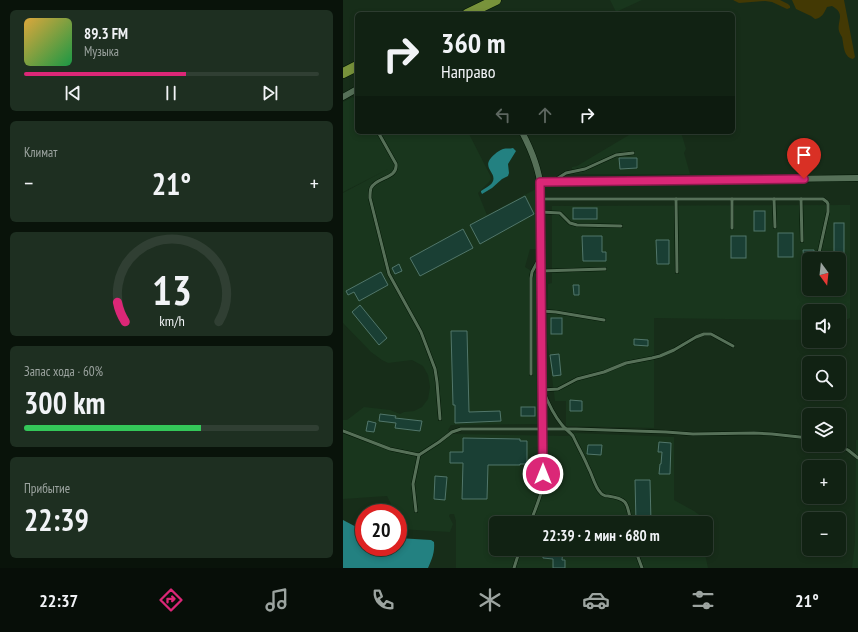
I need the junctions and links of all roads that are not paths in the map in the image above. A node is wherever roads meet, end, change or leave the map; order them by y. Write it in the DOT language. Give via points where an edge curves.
graph roads {
  1 [pos="496,0"];
  2 [pos="471,12"];
  3 [pos="355,67"];
  4 [pos="343,73"];
  5 [pos="355,91"];
  6 [pos="343,96"];
  7 [pos="380,134"];
  8 [pos="523,134"];
  9 [pos="633,153"];
  10 [pos="858,178"];
  11 [pos="540,182"];
  12 [pos="552,182"];
  13 [pos="541,199"];
  14 [pos="676,199"];
  15 [pos="732,199"];
  16 [pos="774,199"];
  17 [pos="801,199"];
  18 [pos="541,212"];
  19 [pos="621,226"];
  20 [pos="775,227"];
  21 [pos="732,228"];
  22 [pos="801,241"];
  23 [pos="819,252"];
  24 [pos="541,254"];
  25 [pos="605,269"];
  26 [pos="541,271"];
  27 [pos="677,272"];
  28 [pos="542,311"];
  29 [pos="604,320"];
  30 [pos="733,346"];
  31 [pos="531,374"];
  32 [pos="543,390"];
  33 [pos="439,419"];
  34 [pos="542,429"];
  35 [pos="566,429"];
  36 [pos="343,431"];
  37 [pos="802,437"];
  38 [pos="846,449"];
  39 [pos="419,456"];
  40 [pos="858,458"];
  41 [pos="416,511"];
  42 [pos="533,516"];
  43 [pos="630,516"];
  44 [pos="518,556"];
  45 [pos="638,556"];
  46 [pos="514,568"];
  47 [pos="642,568"];
  1 -- 2 [label="highway"];
  3 -- 4 [label="highway"];
  5 -- 6 [label="street"];
  7 -- 33 [label="lane" via="396,168 392,174 371,187 370,198 389,274 419,326 435,369"];
  8 -- 11 [label="street" via="535,158"];
  9 -- 12 [label="lane" via="616,155 585,169 566,173"];
  10 -- 12 [label="street"];
  11 -- 12 [label="street"];
  11 -- 13 [label="street"];
  13 -- 14 [label="lane"];
  13 -- 18 [label="street"];
  14 -- 15 [label="lane"];
  14 -- 27 [label="lane"];
  15 -- 16 [label="lane"];
  15 -- 21 [label="lane"];
  16 -- 17 [label="lane"];
  16 -- 20 [label="lane"];
  17 -- 22 [label="lane"];
  17 -- 23 [label="lane" via="823,199 828,204"];
  18 -- 19 [label="lane" via="559,213 570,223 577,225"];
  18 -- 24 [label="street"];
  24 -- 26 [label="street"];
  24 -- 31 [label="lane" via="531,278"];
  25 -- 26 [label="lane"];
  26 -- 28 [label="street"];
  28 -- 29 [label="lane"];
  28 -- 32 [label="street"];
  30 -- 32 [label="lane" via="711,334 704,334 660,356 626,363 577,379 558,389"];
  32 -- 34 [label="street"];
  32 -- 35 [label="lane" via="552,410"];
  34 -- 35 [label="lane"];
  34 -- 39 [label="lane" via="457,430"];
  34 -- 42 [label="lane" via="543,483"];
  35 -- 37 [label="lane" via="693,434 754,433"];
  35 -- 43 [label="lane" via="573,436 600,492 626,502"];
  36 -- 39 [label="lane" via="390,449"];
  38 -- 40 [label="lane"];
  39 -- 41 [label="lane" via="413,484"];
  44 -- 46 [label="lane"];
  45 -- 47 [label="lane"];
}
